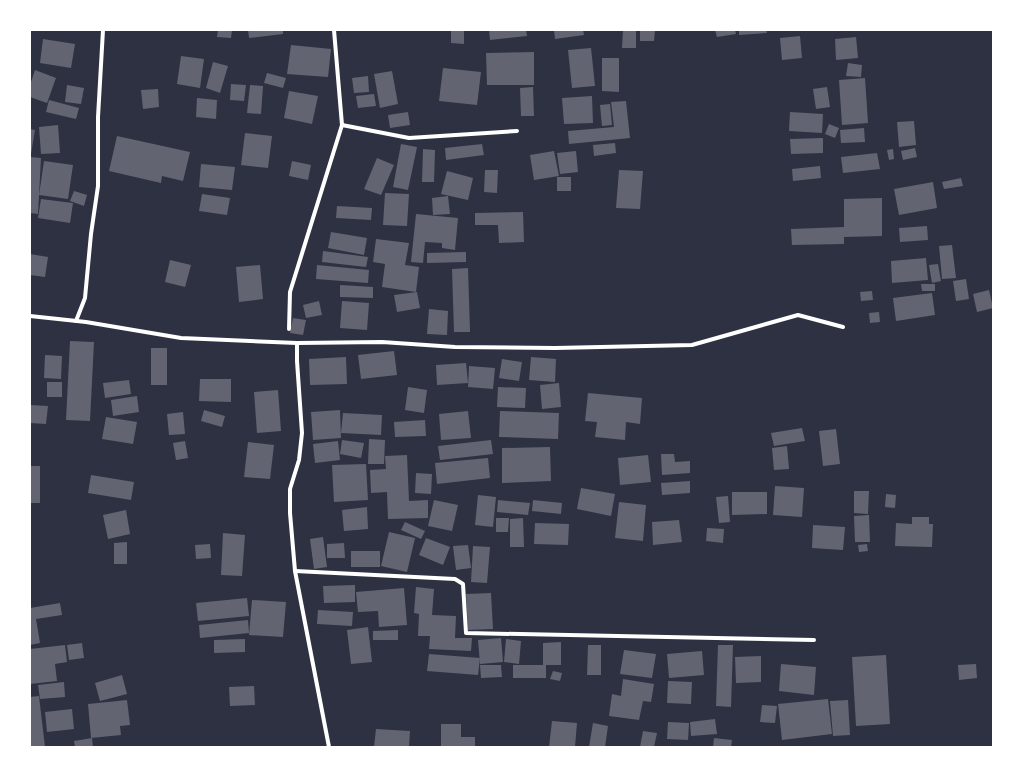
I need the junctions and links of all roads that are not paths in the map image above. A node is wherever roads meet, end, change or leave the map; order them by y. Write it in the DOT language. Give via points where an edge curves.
graph roads {
  1 [pos="104,30"];
  2 [pos="334,30"];
  3 [pos="342,125"];
  4 [pos="517,131"];
  5 [pos="30,316"];
  6 [pos="76,321"];
  7 [pos="843,327"];
  8 [pos="289,329"];
  9 [pos="297,343"];
  10 [pos="295,570"];
  11 [pos="814,640"];
  12 [pos="329,747"];
  1 -- 6 [label="street" via="98,117 98,186 85,298"];
  2 -- 3 [label="street"];
  3 -- 4 [label="street" via="409,138"];
  3 -- 8 [label="street" via="290,292"];
  5 -- 6 [label="street"];
  6 -- 9 [label="street" via="181,338"];
  7 -- 9 [label="street" via="798,315 692,345 548,348 455,347 382,342"];
  9 -- 10 [label="street" via="302,433 299,460 290,489"];
  10 -- 11 [label="street" via="455,579 463,584 466,633"];
  10 -- 12 [label="street"];
}
